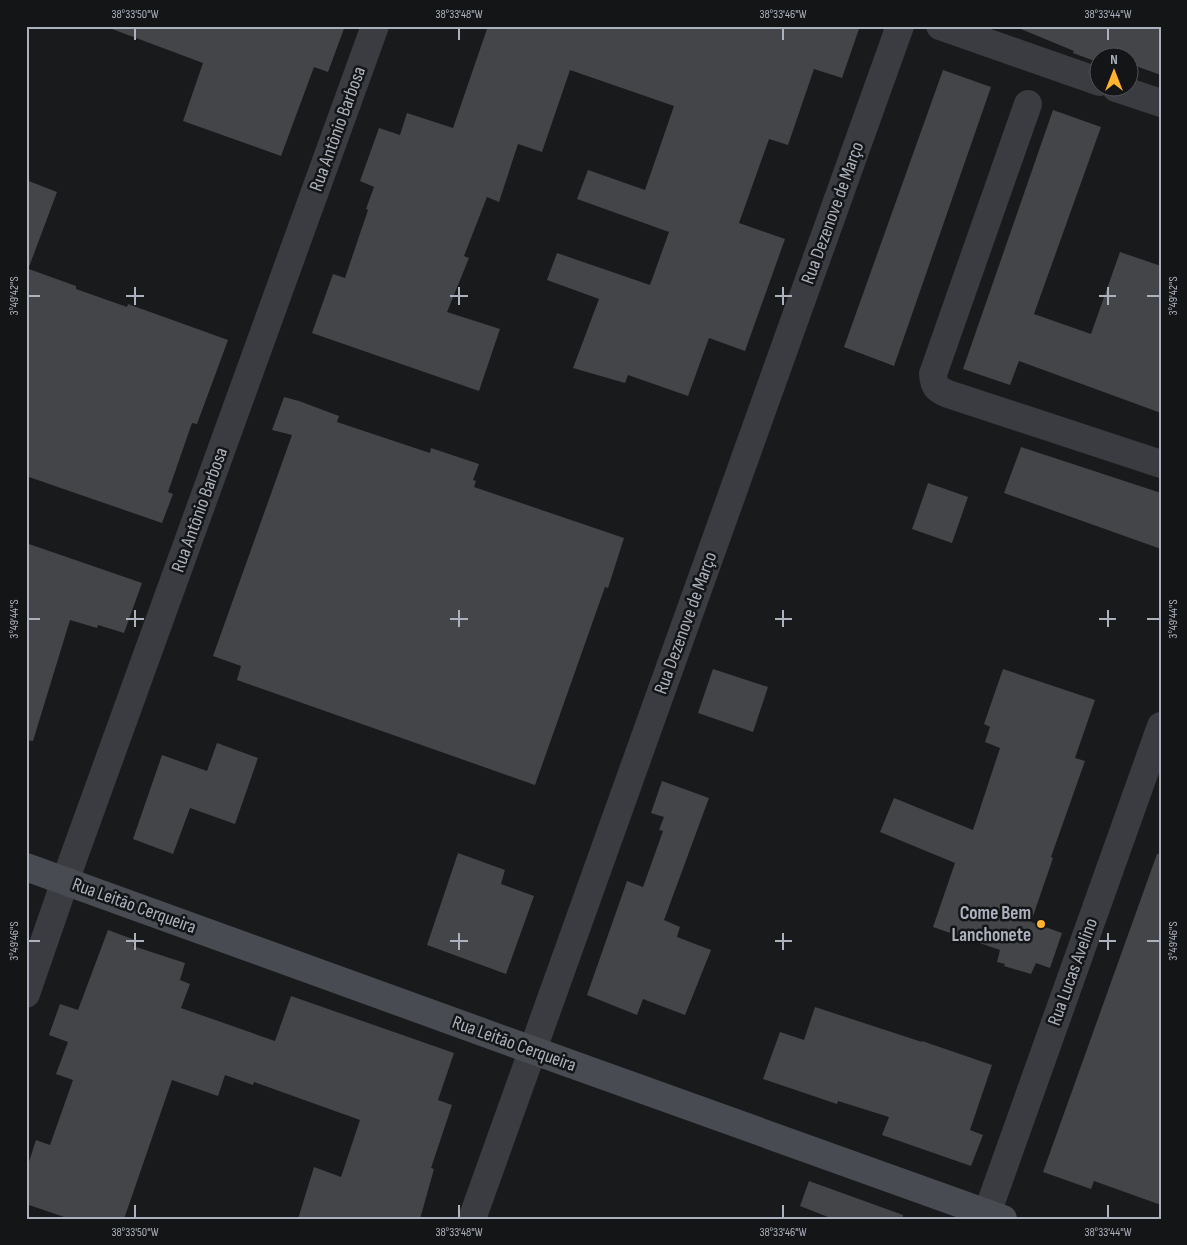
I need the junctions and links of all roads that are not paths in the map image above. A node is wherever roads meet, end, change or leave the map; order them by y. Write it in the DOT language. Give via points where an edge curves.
graph roads {
  1 [pos="375,26"];
  2 [pos="900,26"];
  3 [pos="940,26"];
  4 [pos="1090,78"];
  5 [pos="1140,96"];
  6 [pos="1161,103"];
  7 [pos="1028,104"];
  8 [pos="1161,464"];
  9 [pos="1161,726"];
  10 [pos="26,867"];
  11 [pos="65,881"];
  12 [pos="26,994"];
  13 [pos="532,1050"];
  14 [pos="992,1217"];
  15 [pos="472,1219"];
  1 -- 11 [label="street, Rua Antônio Barbosa"];
  2 -- 13 [label="street, Rua Dezenove de Março"];
  3 -- 4 [label="street"];
  5 -- 6 [label="street"];
  7 -- 8 [label="street" via="933,374 934,383 948,394"];
  9 -- 14 [label="street, Rua Lucas Avelino"];
  10 -- 11 [label="street, Rua Leitão Cerqueira"];
  11 -- 12 [label="street, Rua Antônio Barbosa"];
  11 -- 13 [label="street, Rua Leitão Cerqueira"];
  13 -- 14 [label="street, Rua Leitão Cerqueira"];
  13 -- 15 [label="street, Rua Dezenove de Março"];
}
